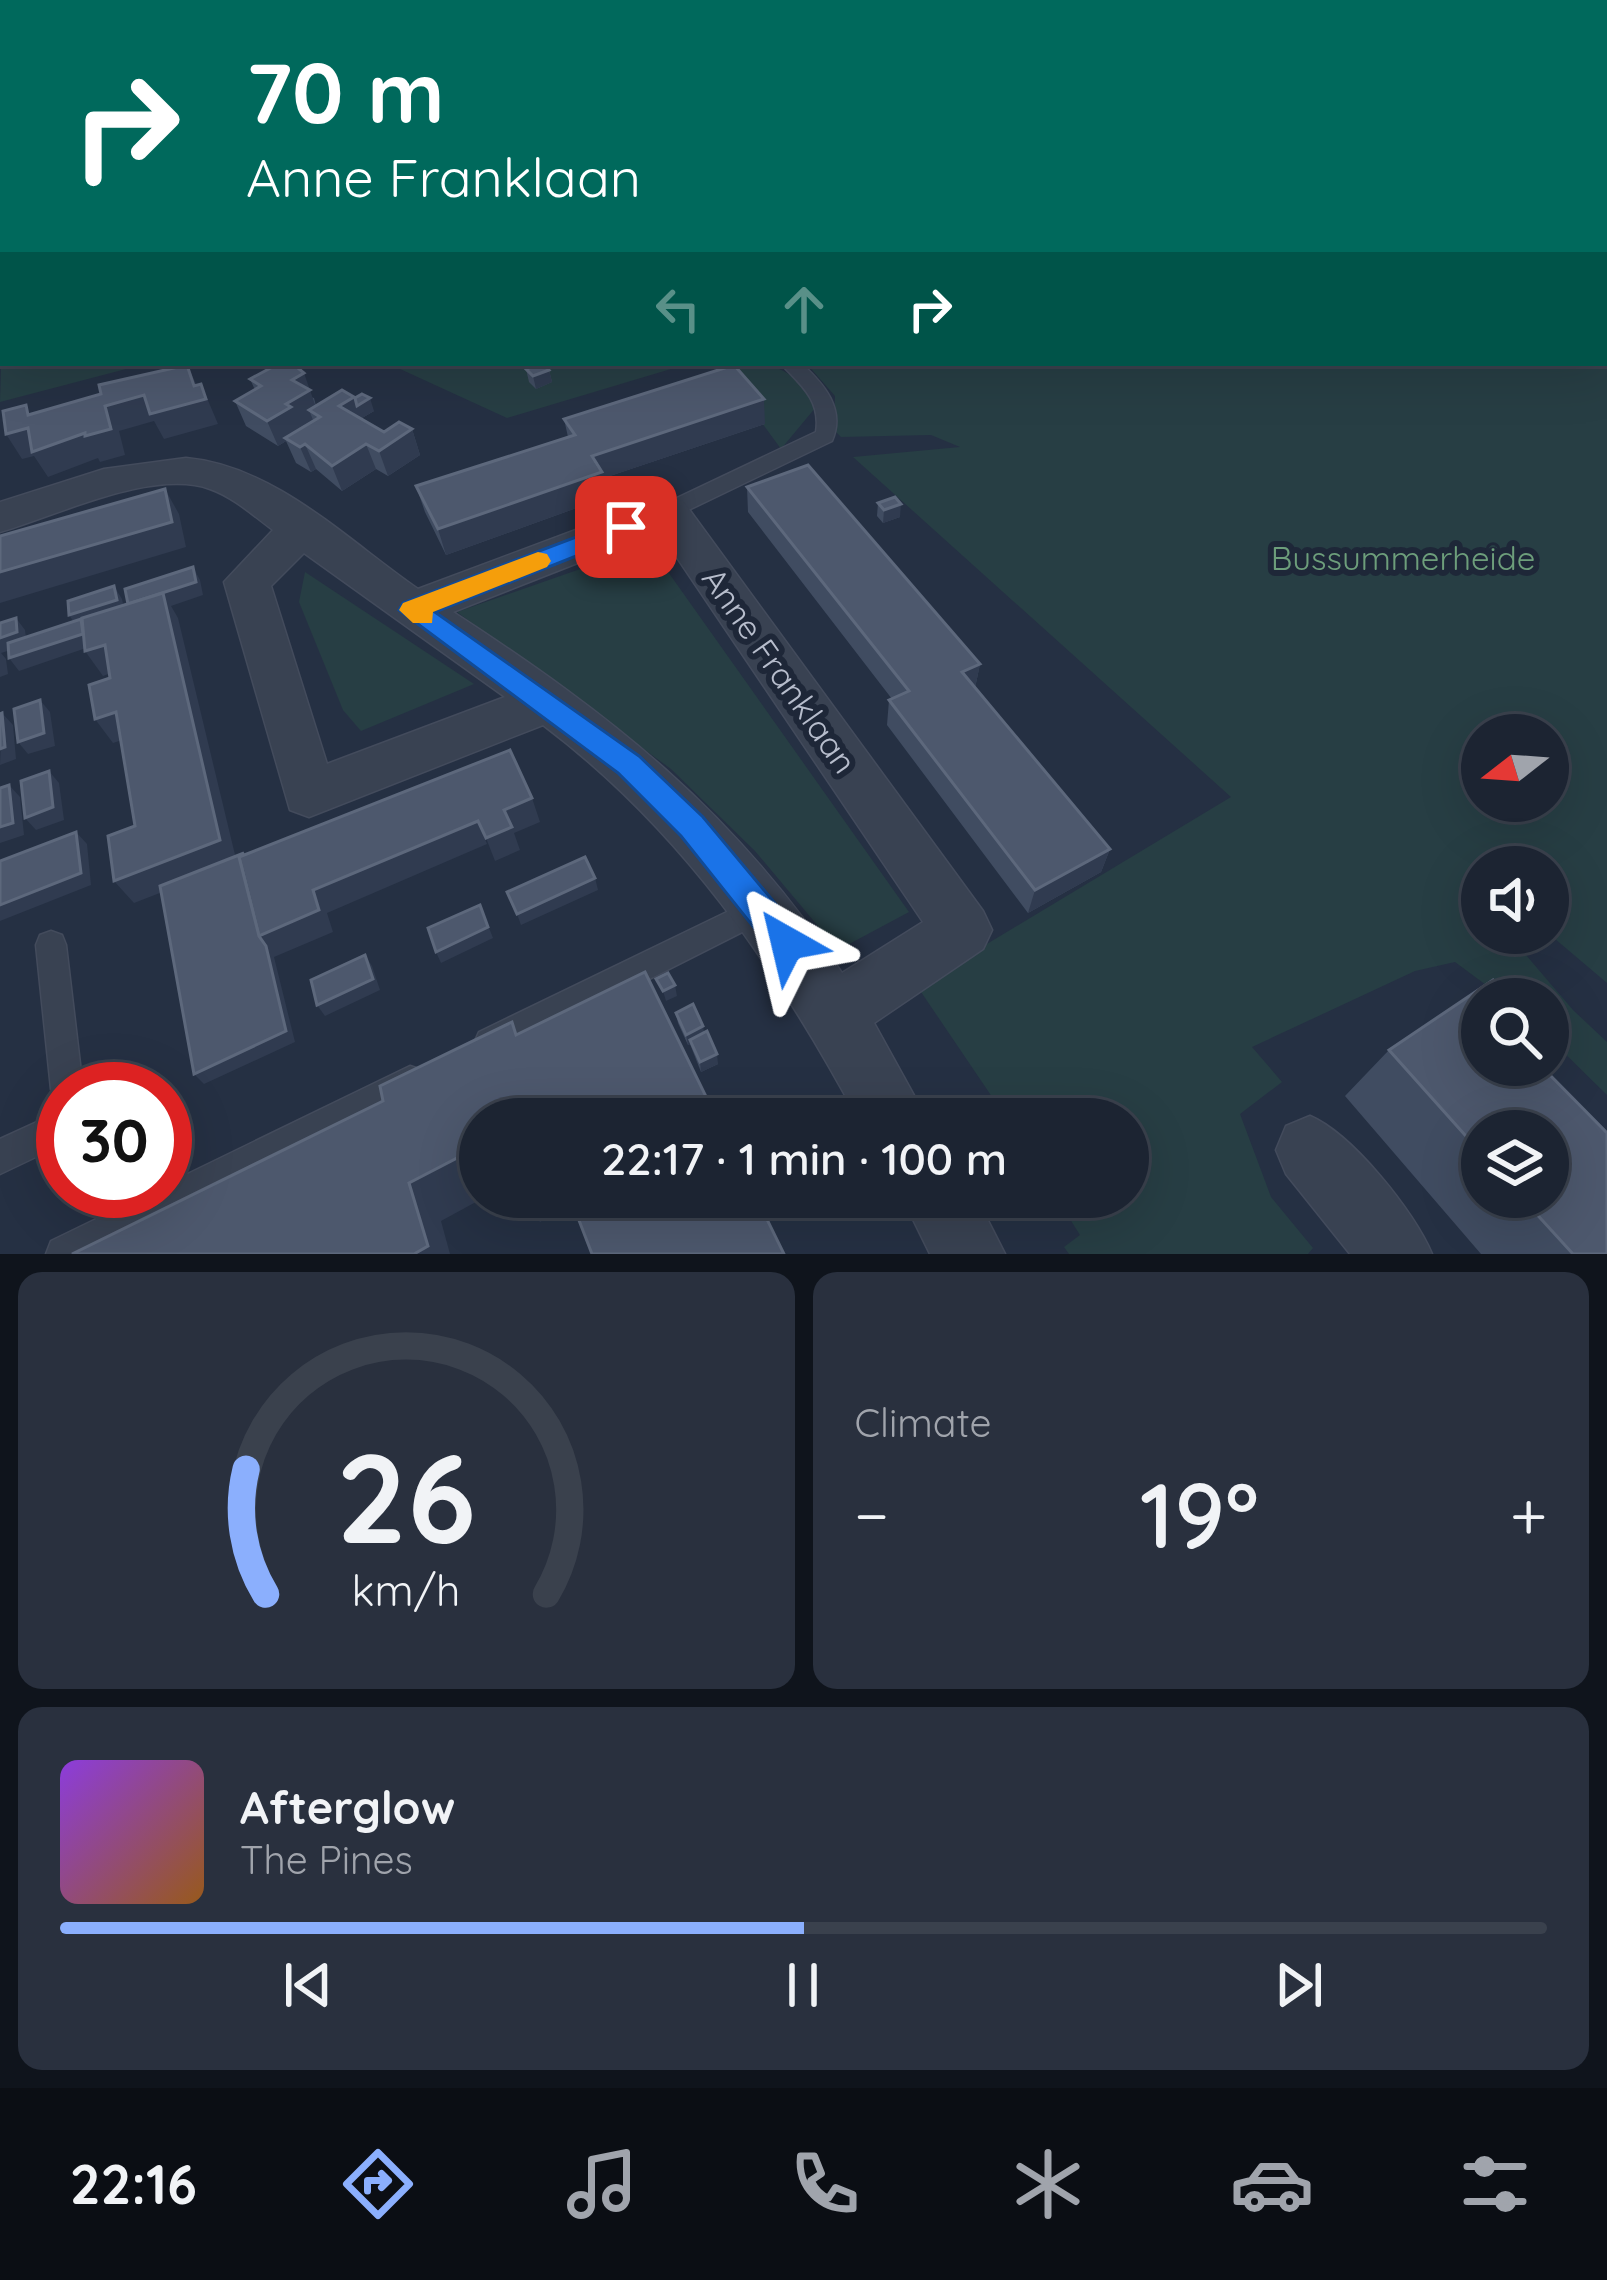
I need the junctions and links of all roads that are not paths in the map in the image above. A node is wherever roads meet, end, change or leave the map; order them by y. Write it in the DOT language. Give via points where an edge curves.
graph roads {
  1 [pos="794,366"];
  2 [pos="668,511"];
  3 [pos="0,517"];
  4 [pos="301,529"];
  5 [pos="412,610"];
  6 [pos="547,702"];
  7 [pos="762,908"];
  8 [pos="51,945"];
  9 [pos="836,1012"];
  10 [pos="64,1062"];
  11 [pos="883,1098"];
  12 [pos="36,1140"];
  13 [pos="1310,1150"];
  14 [pos="0,1157"];
  15 [pos="949,1218"];
  16 [pos="64,1254"];
  17 [pos="969,1254"];
  18 [pos="1396,1254"];
  1 -- 2 [label="lane" via="813,381 827,410 825,436"];
  2 -- 5 [label="street"];
  2 -- 9 [label="street, Anne Franklaan" via="962,930"];
  3 -- 4 [label="street" via="177,472 216,474"];
  4 -- 5 [label="street"];
  4 -- 6 [label="street" via="247,582 309,794"];
  5 -- 6 [label="street"];
  6 -- 7 [label="street" via="628,764"];
  7 -- 9 [label="street"];
  7 -- 16 [label="lane"];
  8 -- 10 [label="lane"];
  9 -- 11 [label="street"];
  12 -- 14 [label="lane"];
  13 -- 18 [label="street"];
  15 -- 17 [label="street"];
}
